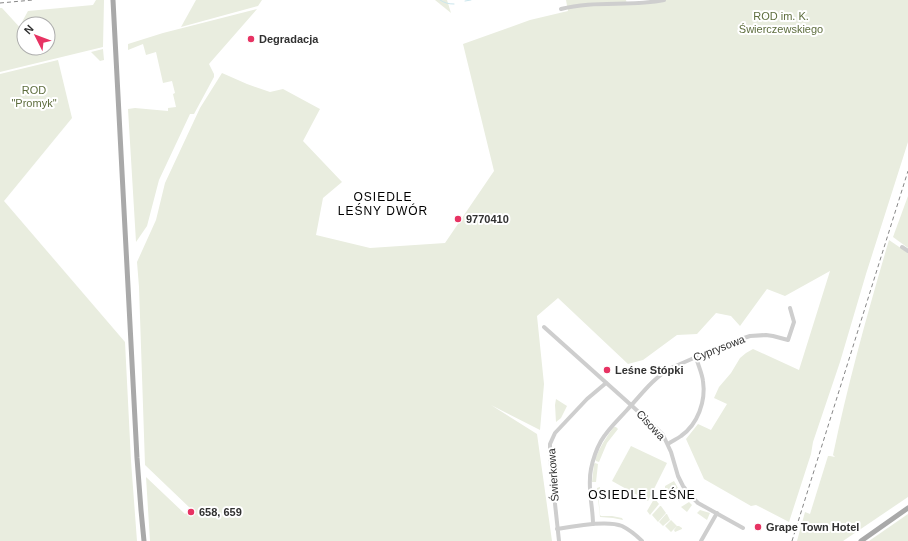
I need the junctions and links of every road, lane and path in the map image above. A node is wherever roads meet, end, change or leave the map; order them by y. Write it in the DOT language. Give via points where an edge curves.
graph roads {
  1 [pos="664,0"];
  2 [pos="113,1"];
  3 [pos="561,9"];
  4 [pos="902,247"];
  5 [pos="908,251"];
  6 [pos="790,308"];
  7 [pos="544,328"];
  8 [pos="696,357"];
  9 [pos="606,383"];
  10 [pos="632,405"];
  11 [pos="668,444"];
  12 [pos="908,508"];
  13 [pos="716,514"];
  14 [pos="593,524"];
  15 [pos="743,528"];
  16 [pos="557,529"];
  17 [pos="144,541"];
  18 [pos="558,541"];
  19 [pos="642,541"];
  20 [pos="701,541"];
  21 [pos="861,541"];
  1 -- 3 [label="street"];
  2 -- 17 [label="main road"];
  4 -- 5 [label="street"];
  6 -- 8 [label="street, Cyprysowa" via="794,322 788,340 766,335 750,336"];
  7 -- 9 [label="street, Cisowa"];
  8 -- 10 [label="street, Cyprysowa" via="663,372"];
  8 -- 11 [label="street" via="704,387 700,409 686,432"];
  9 -- 10 [label="street, Cisowa"];
  9 -- 16 [label="street, Świerkowa" via="587,399 552,438 550,450"];
  10 -- 11 [label="street, Cisowa" via="663,435"];
  10 -- 14 [label="street, Cyprysowa" via="604,437 593,458 590,482"];
  11 -- 13 [label="street, Cisowa" via="683,486 698,503"];
  12 -- 21 [label="main road"];
  13 -- 15 [label="street, Cisowa"];
  13 -- 20 [label="street"];
  14 -- 16 [label="street"];
  14 -- 19 [label="street" via="608,523 621,526"];
  16 -- 18 [label="street, Świerkowa"];
}
